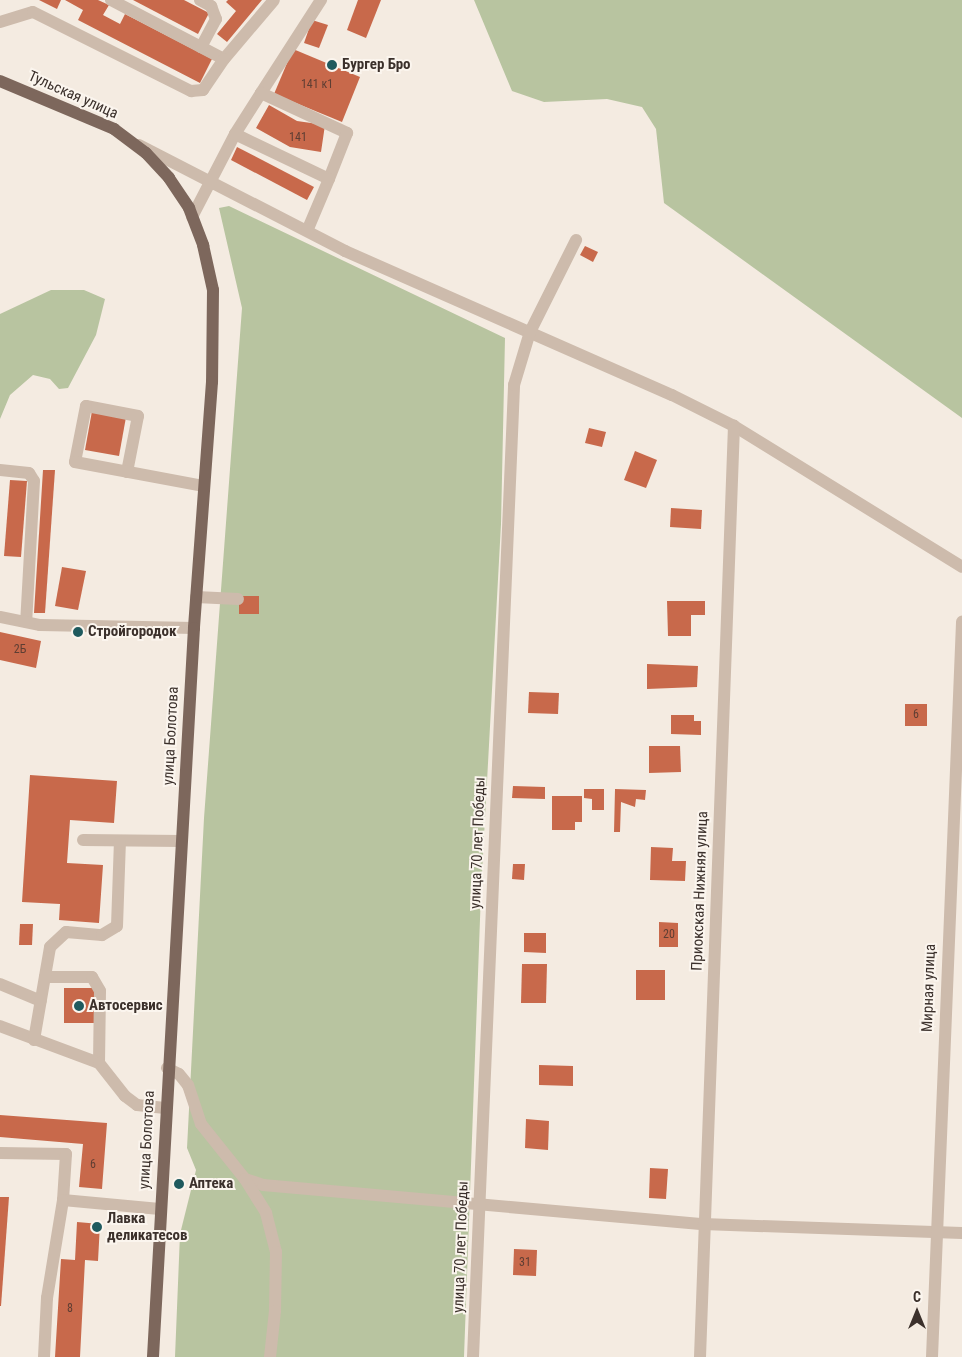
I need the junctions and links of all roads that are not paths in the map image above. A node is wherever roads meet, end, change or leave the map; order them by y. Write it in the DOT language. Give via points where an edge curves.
graph roads {
  1 [pos="111,0"];
  2 [pos="274,0"];
  3 [pos="321,0"];
  4 [pos="209,2"];
  5 [pos="0,22"];
  6 [pos="201,48"];
  7 [pos="224,59"];
  8 [pos="0,81"];
  9 [pos="261,93"];
  10 [pos="235,134"];
  11 [pos="132,141"];
  12 [pos="328,179"];
  13 [pos="211,182"];
  14 [pos="192,217"];
  15 [pos="307,231"];
  16 [pos="576,240"];
  17 [pos="530,332"];
  18 [pos="734,426"];
  19 [pos="0,470"];
  20 [pos="128,472"];
  21 [pos="203,486"];
  22 [pos="962,567"];
  23 [pos="196,597"];
  24 [pos="238,599"];
  25 [pos="0,617"];
  26 [pos="26,622"];
  27 [pos="962,622"];
  28 [pos="194,628"];
  29 [pos="83,840"];
  30 [pos="181,841"];
  31 [pos="120,842"];
  32 [pos="45,977"];
  33 [pos="0,984"];
  34 [pos="41,1001"];
  35 [pos="0,1026"];
  36 [pos="34,1040"];
  37 [pos="99,1063"];
  38 [pos="167,1068"];
  39 [pos="165,1108"];
  40 [pos="0,1153"];
  41 [pos="245,1179"];
  42 [pos="63,1200"];
  43 [pos="480,1204"];
  44 [pos="160,1209"];
  45 [pos="703,1224"];
  46 [pos="935,1232"];
  47 [pos="962,1233"];
  48 [pos="44,1357"];
  49 [pos="152,1357"];
  50 [pos="270,1357"];
  51 [pos="473,1357"];
  52 [pos="700,1357"];
  53 [pos="932,1357"];
  1 -- 6 [label="street"];
  2 -- 7 [label="street"];
  3 -- 9 [label="street"];
  4 -- 6 [label="street" via="216,20"];
  5 -- 7 [label="street" via="33,12 191,91 203,90"];
  6 -- 7 [label="street"];
  8 -- 11 [label="main road, Тульская улица" via="87,117"];
  9 -- 10 [label="street"];
  9 -- 12 [label="street" via="347,133"];
  10 -- 12 [label="street"];
  10 -- 13 [label="street"];
  11 -- 13 [label="street"];
  11 -- 14 [label="main road, улица Болотова" via="169,178"];
  12 -- 15 [label="street"];
  13 -- 14 [label="street"];
  13 -- 15 [label="street"];
  14 -- 21 [label="main road, улица Болотова" via="209,269 215,318"];
  15 -- 17 [label="street"];
  16 -- 17 [label="street, улица 70 лет Победы"];
  17 -- 18 [label="street"];
  17 -- 43 [label="street, улица 70 лет Победы" via="514,385"];
  18 -- 22 [label="street"];
  18 -- 45 [label="street, Приокская Нижняя улица"];
  19 -- 26 [label="street" via="29,473 34,481"];
  20 -- 20 [label="street" via="75,462 86,406 138,416"];
  20 -- 21 [label="street"];
  21 -- 23 [label="main road, улица Болотова"];
  23 -- 24 [label="street"];
  23 -- 28 [label="main road, улица Болотова"];
  25 -- 26 [label="street"];
  26 -- 28 [label="street"];
  27 -- 46 [label="street, Мирная улица"];
  28 -- 30 [label="main road, улица Болотова"];
  29 -- 31 [label="street"];
  30 -- 31 [label="street"];
  30 -- 38 [label="main road, улица Болотова"];
  31 -- 32 [label="street" via="117,926 102,935 66,932 50,948"];
  32 -- 34 [label="street"];
  32 -- 37 [label="street" via="92,977 100,991"];
  33 -- 34 [label="street"];
  34 -- 36 [label="street"];
  35 -- 36 [label="street"];
  36 -- 37 [label="street"];
  37 -- 39 [label="street" via="125,1096 138,1105"];
  38 -- 39 [label="main road, улица Болотова"];
  38 -- 41 [label="street" via="188,1084 201,1124"];
  39 -- 44 [label="main road, улица Болотова"];
  40 -- 42 [label="street" via="66,1154"];
  41 -- 43 [label="street" via="263,1185"];
  41 -- 50 [label="street" via="266,1213 276,1252"];
  42 -- 44 [label="street"];
  42 -- 48 [label="street" via="47,1298"];
  43 -- 45 [label="street"];
  43 -- 51 [label="street, улица 70 лет Победы"];
  44 -- 49 [label="main road, улица Болотова"];
  45 -- 46 [label="street"];
  45 -- 52 [label="street, Приокская Нижняя улица"];
  46 -- 47 [label="street"];
  46 -- 53 [label="street, Мирная улица"];
}
